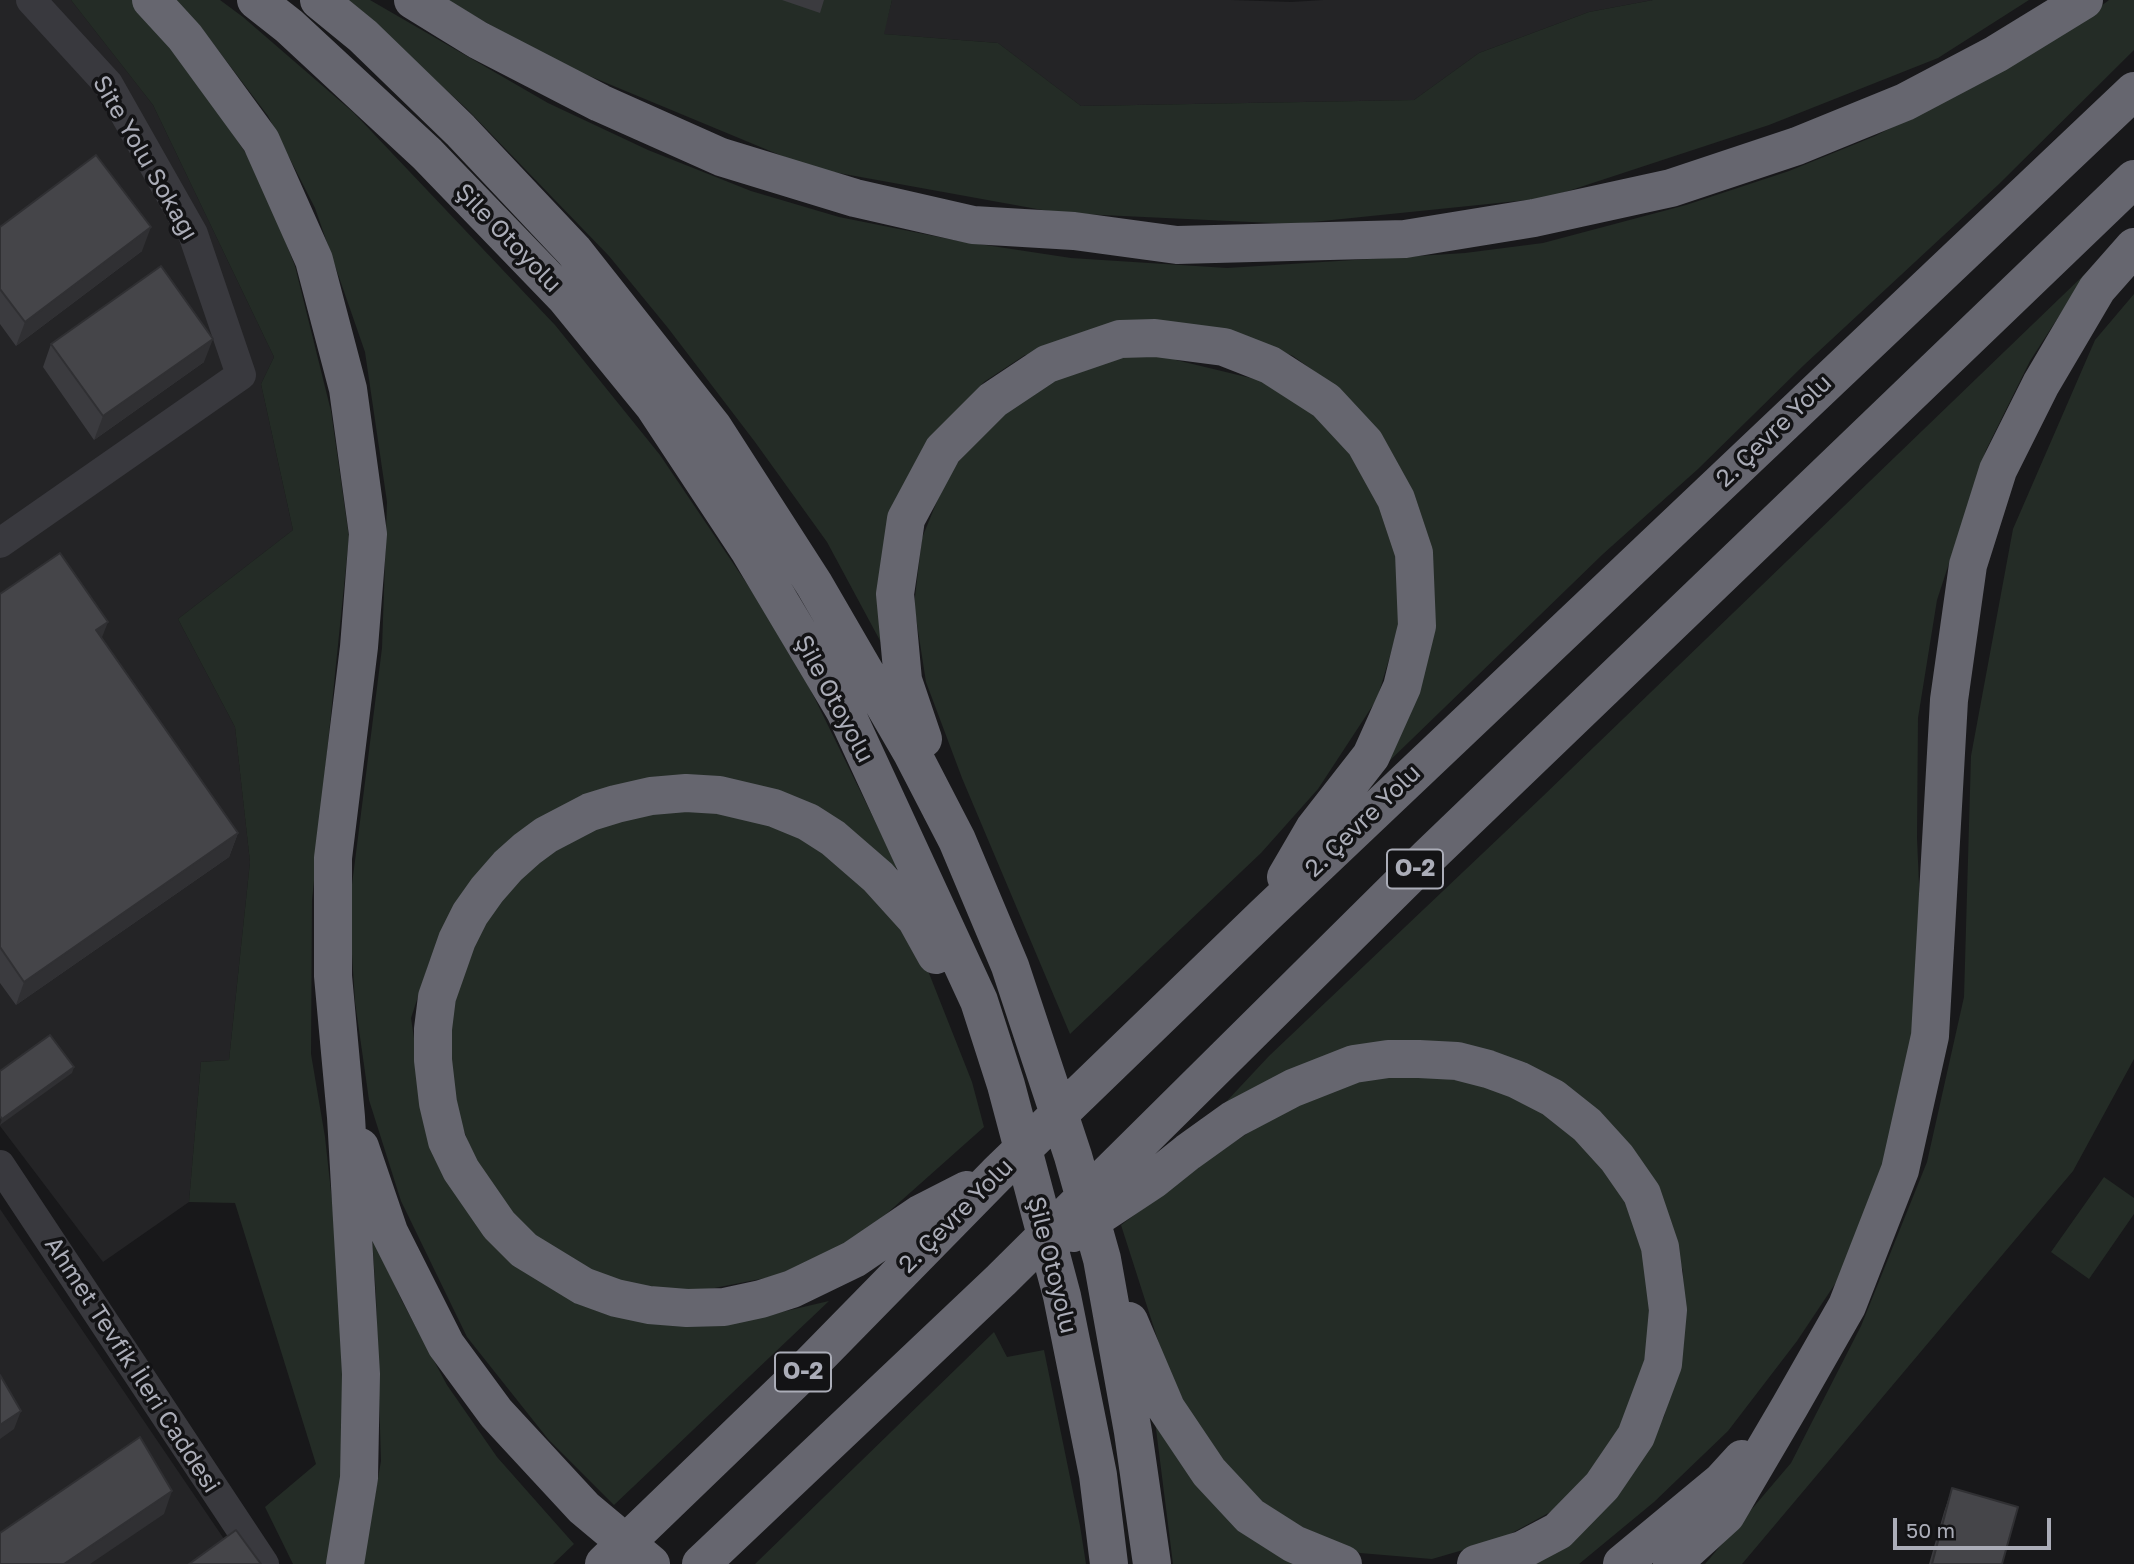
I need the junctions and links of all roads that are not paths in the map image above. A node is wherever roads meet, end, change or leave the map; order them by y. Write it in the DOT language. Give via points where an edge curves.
graph roads {
  1 [pos="31,0"];
  2 [pos="152,0"];
  3 [pos="256,0"];
  4 [pos="319,0"];
  5 [pos="413,0"];
  6 [pos="2084,0"];
  7 [pos="2134,91"];
  8 [pos="2134,179"];
  9 [pos="2134,247"];
  10 [pos="0,543"];
  11 [pos="957,840"];
  12 [pos="1265,915"];
  13 [pos="1006,1085"];
  14 [pos="346,1117"];
  15 [pos="0,1165"];
  16 [pos="997,1174"];
  17 [pos="1102,1259"];
  18 [pos="1001,1280"];
  19 [pos="1790,1406"];
  20 [pos="264,1564"];
  21 [pos="345,1564"];
  22 [pos="604,1564"];
  23 [pos="651,1564"];
  24 [pos="701,1564"];
  25 [pos="1109,1564"];
  26 [pos="1152,1564"];
  27 [pos="1343,1564"];
  28 [pos="1476,1564"];
  29 [pos="1622,1564"];
  30 [pos="1672,1564"];
  1 -- 10 [label="street, Site Yolu Sokağı" via="108,85 193,234 242,375"];
  2 -- 14 [label="highway" via="261,141 314,260 348,389 368,534 333,858 333,976"];
  3 -- 13 [label="highway, Şile Otoyolu" via="427,154 565,297 654,406 749,550 845,711 979,1001"];
  4 -- 11 [label="highway, Şile Otoyolu" via="460,130 574,251 713,427 814,584"];
  5 -- 6 [label="highway" via="478,40 600,103 721,157 855,198 973,225 1074,231 1177,245 1405,239 1534,218 1671,188 1797,146 1905,102"];
  7 -- 12 [label="highway, 2. Çevre Yolu / O-2"];
  8 -- 18 [label="highway, O-2" via="1428,857"];
  9 -- 19 [label="highway" via="2097,289 2041,384 1998,470 1968,565 1949,700 1930,1036 1900,1171 1847,1306"];
  11 -- 12 [label="highway" via="904,680 895,594 906,519 943,450 993,400 1047,364 1120,339 1156,338 1224,347 1270,365 1326,401 1366,443 1396,499 1414,552 1417,626 1402,687 1371,756 1314,829"];
  11 -- 17 [label="highway, Şile Otoyolu" via="1010,966"];
  12 -- 16 [label="highway, 2. Çevre Yolu / O-2"];
  13 -- 16 [label="highway" via="916,919 878,877 808,822 719,794 651,796 617,804 546,835 508,866 470,914 437,997 433,1060 438,1103 447,1141 461,1170 499,1225 524,1250 583,1286 616,1298 649,1306 724,1307 792,1289 854,1259 920,1214"];
  13 -- 25 [label="highway, Şile Otoyolu" via="1062,1296 1098,1475"];
  14 -- 21 [label="highway" via="361,1374 359,1478"];
  14 -- 23 [label="highway" via="389,1232 446,1345 496,1413 584,1508"];
  15 -- 20 [label="street, Ahmet Tevfik İleri Caddesi"];
  16 -- 22 [label="highway, 2. Çevre Yolu / O-2" via="799,1376"];
  17 -- 26 [label="highway, Şile Otoyolu"];
  17 -- 27 [label="highway" via="1166,1408 1209,1472 1250,1516 1294,1544"];
  18 -- 24 [label="highway, O-2"];
  18 -- 28 [label="highway" via="1153,1180 1234,1119 1293,1088 1354,1064 1388,1059 1457,1061 1518,1080 1553,1098 1587,1125 1642,1194 1660,1247 1668,1310 1663,1364 1636,1436 1602,1486 1558,1531 1522,1550"];
  19 -- 29 [label="highway" via="1721,1482"];
  19 -- 30 [label="highway" via="1726,1515"];
}
